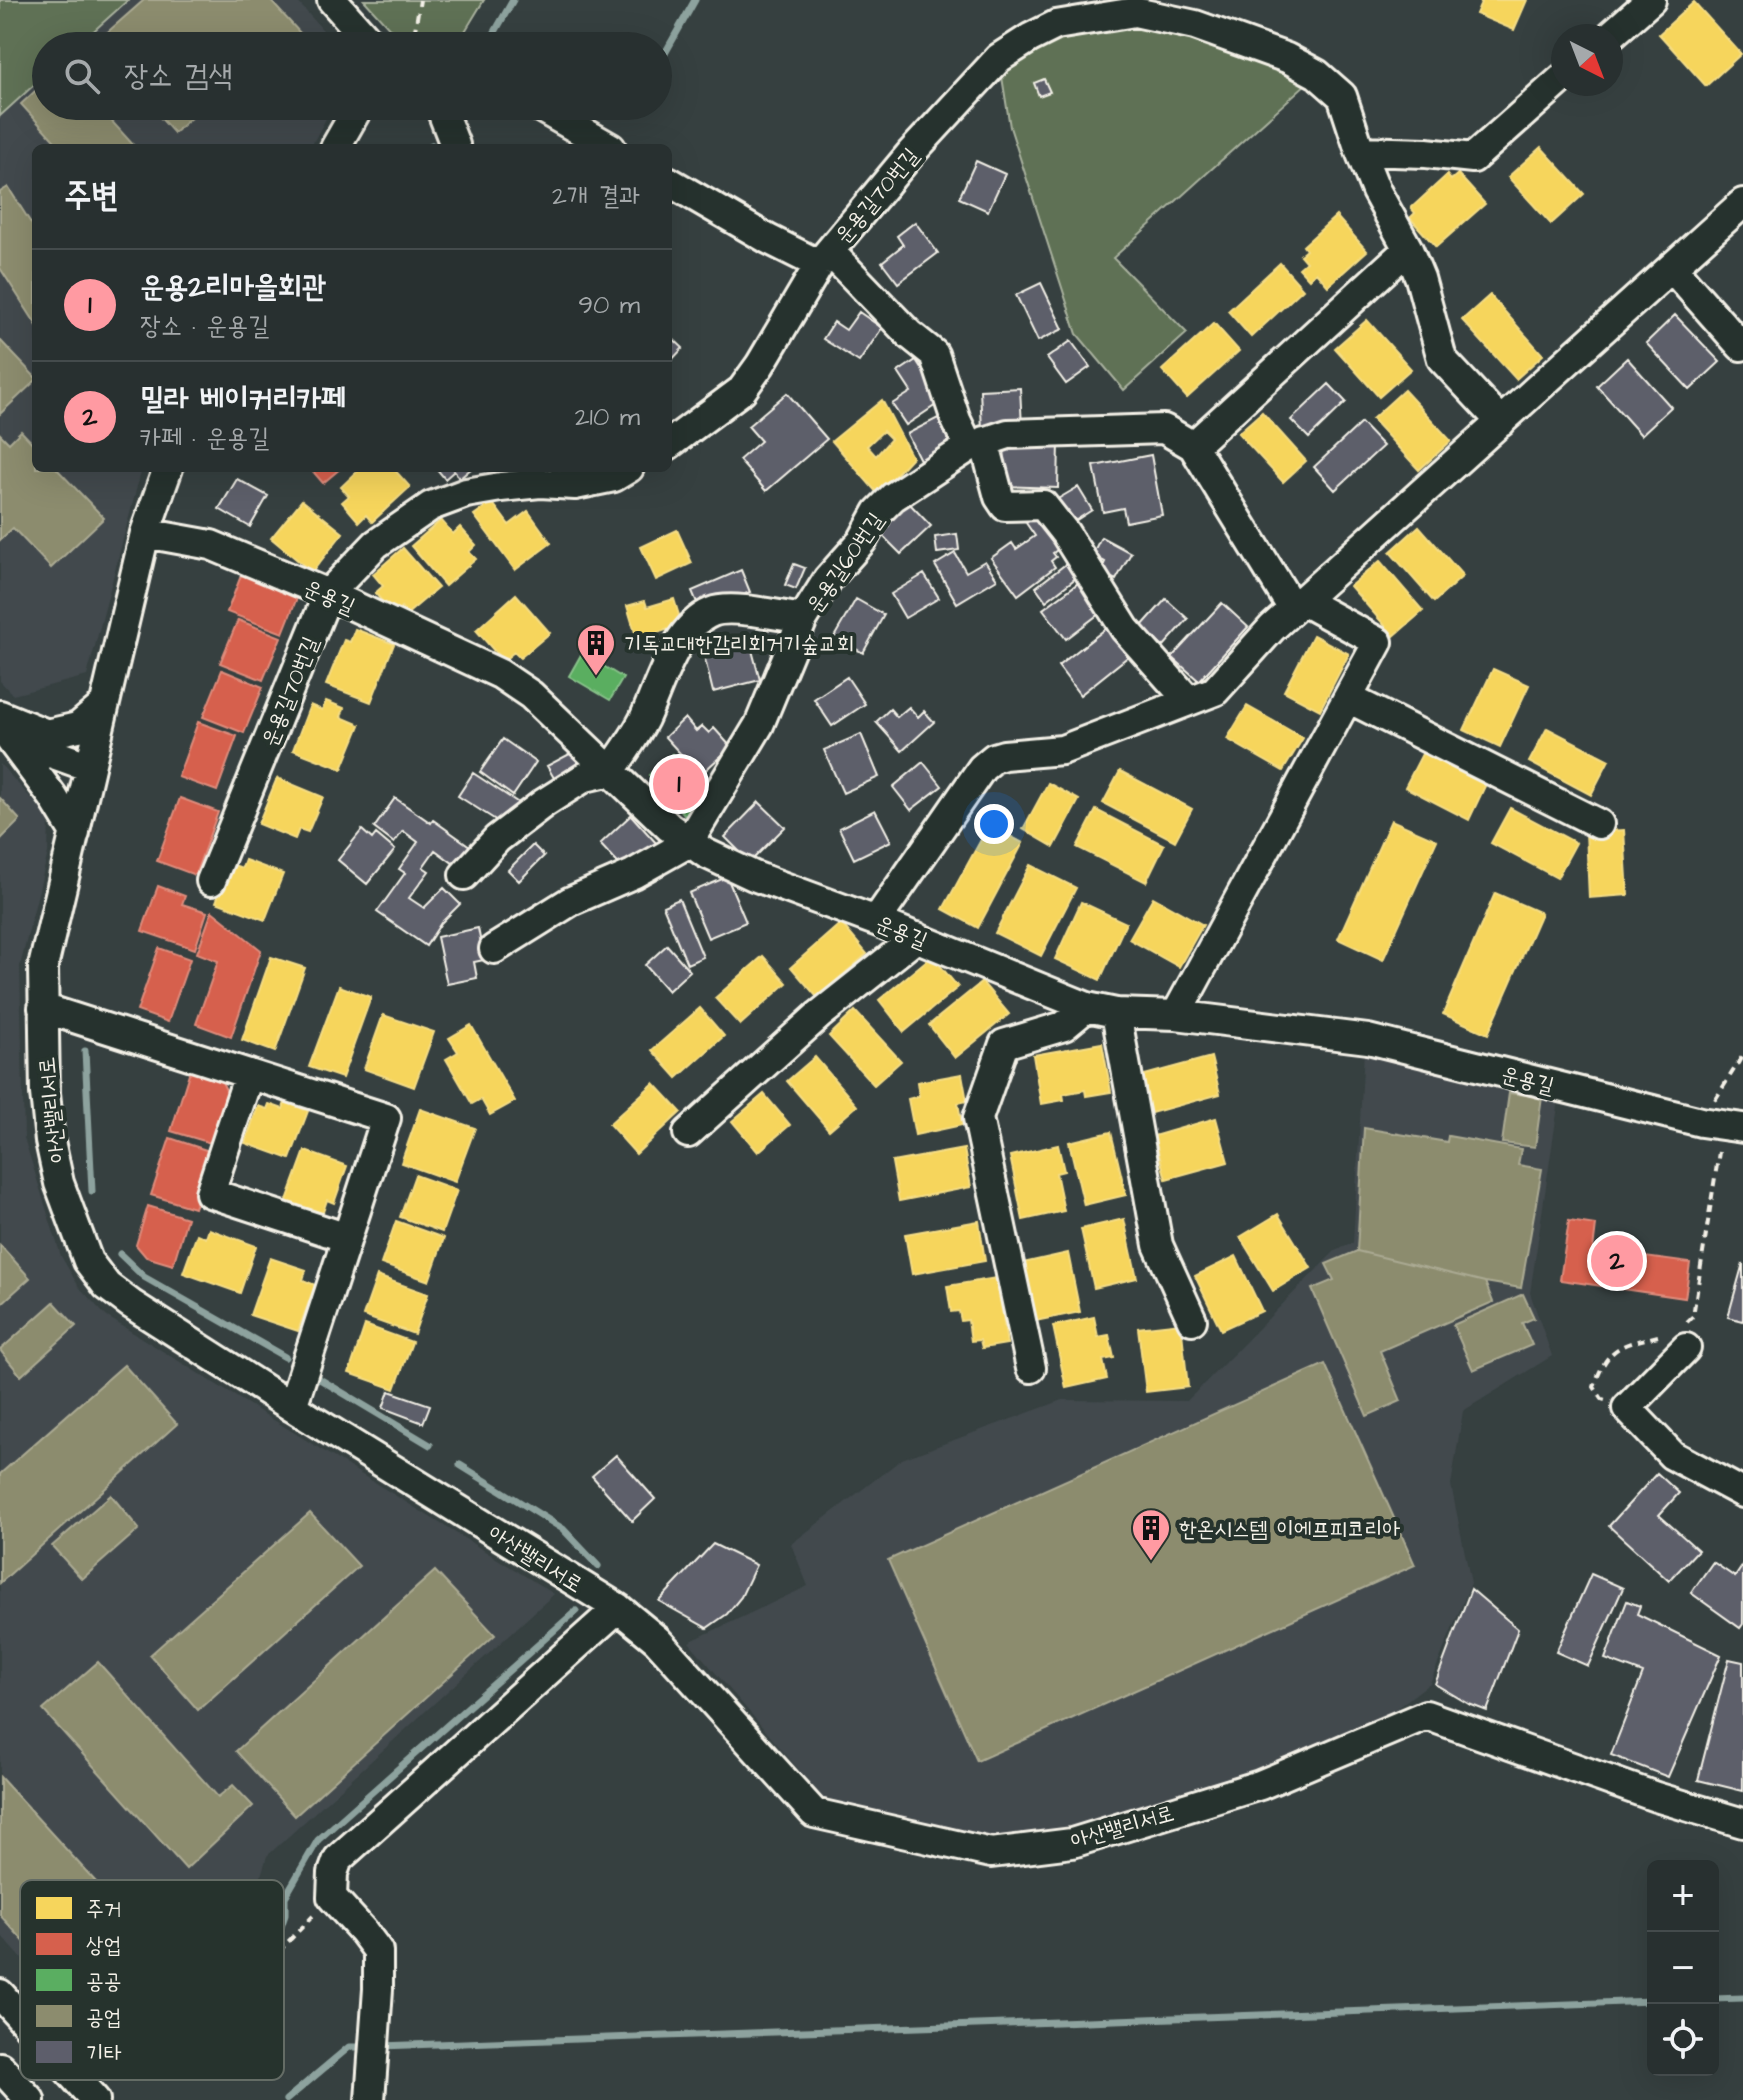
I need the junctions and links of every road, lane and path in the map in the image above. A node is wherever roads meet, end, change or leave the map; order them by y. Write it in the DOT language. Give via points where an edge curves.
graph roads {
  1 [pos="332,0"];
  2 [pos="420,0"];
  3 [pos="1651,0"];
  4 [pos="1144,6"];
  5 [pos="1623,25"];
  6 [pos="361,32"];
  7 [pos="413,32"];
  8 [pos="1551,89"];
  9 [pos="351,120"];
  10 [pos="445,120"];
  11 [pos="562,120"];
  12 [pos="337,144"];
  13 [pos="455,144"];
  14 [pos="604,144"];
  15 [pos="1360,151"];
  16 [pos="672,183"];
  17 [pos="1743,203"];
  18 [pos="1408,249"];
  19 [pos="822,260"];
  20 [pos="1672,268"];
  21 [pos="1741,346"];
  22 [pos="1501,422"];
  23 [pos="672,442"];
  24 [pos="976,444"];
  25 [pos="1193,446"];
  26 [pos="167,472"];
  27 [pos="622,472"];
  28 [pos="145,533"];
  29 [pos="328,594"];
  30 [pos="1298,605"];
  31 [pos="803,619"];
  32 [pos="1348,698"];
  33 [pos="1189,701"];
  34 [pos="104,705"];
  35 [pos="0,720"];
  36 [pos="90,767"];
  37 [pos="611,771"];
  38 [pos="1599,824"];
  39 [pos="75,833"];
  40 [pos="688,843"];
  41 [pos="464,875"];
  42 [pos="211,881"];
  43 [pos="876,921"];
  44 [pos="917,937"];
  45 [pos="494,949"];
  46 [pos="1087,1007"];
  47 [pos="43,1008"];
  48 [pos="1116,1013"];
  49 [pos="1176,1015"];
  50 [pos="1743,1055"];
  51 [pos="249,1074"];
  52 [pos="1722,1125"];
  53 [pos="688,1133"];
  54 [pos="347,1238"];
  55 [pos="1192,1320"];
  56 [pos="1678,1335"];
  57 [pos="1031,1368"];
  58 [pos="292,1407"];
  59 [pos="1627,1408"];
  60 [pos="1743,1493"];
  61 [pos="618,1608"];
  62 [pos="1743,1823"];
  63 [pos="332,1897"];
  64 [pos="284,1946"];
  65 [pos="0,1994"];
  66 [pos="20,2016"];
  67 [pos="2,2071"];
  68 [pos="79,2080"];
  69 [pos="93,2095"];
  70 [pos="30,2100"];
  71 [pos="370,2100"];
  1 -- 6 [label="street"];
  2 -- 7 [label="path"];
  3 -- 5 [label="street"];
  4 -- 15 [label="street" via="1317,74 1342,96"];
  4 -- 19 [label="street, 운용길70번길" via="1056,25 999,58"];
  8 -- 15 [label="street" via="1473,158"];
  9 -- 12 [label="street"];
  10 -- 13 [label="street"];
  11 -- 14 [label="street"];
  15 -- 18 [label="street"];
  16 -- 19 [label="street" via="768,239 810,260"];
  17 -- 20 [label="street"];
  18 -- 22 [label="street" via="1442,359"];
  18 -- 25 [label="street"];
  19 -- 23 [label="street, 운용길70번길" via="742,390"];
  19 -- 24 [label="street" via="837,259 934,354 956,420"];
  20 -- 21 [label="street"];
  20 -- 22 [label="street"];
  22 -- 30 [label="street"];
  24 -- 25 [label="street, 운용길60번길" via="1008,434 1164,429"];
  24 -- 31 [label="street, 운용길60번길" via="878,512"];
  24 -- 33 [label="street" via="1005,506 1043,505 1125,629"];
  25 -- 30 [label="street"];
  26 -- 28 [label="street, 아산밸리서로"];
  27 -- 29 [label="street, 운용길70번길" via="575,485 540,483 466,493 431,506 376,544"];
  28 -- 29 [label="street, 운용길" via="211,545"];
  28 -- 34 [label="street, 아산밸리서로"];
  29 -- 37 [label="street, 운용길" via="500,674 531,695"];
  29 -- 42 [label="street, 운용길70번길"];
  30 -- 32 [label="street" via="1378,642"];
  30 -- 33 [label="street" via="1215,691"];
  31 -- 37 [label="street" via="732,609 714,611 693,623"];
  31 -- 40 [label="street, 운용길60번길" via="759,725"];
  32 -- 38 [label="street"];
  32 -- 49 [label="street"];
  33 -- 43 [label="street" via="1062,750 994,758"];
  34 -- 35 [label="street" via="78,727 47,734"];
  34 -- 36 [label="street, 아산밸리서로"];
  35 -- 36 [label="street" via="31,746"];
  35 -- 39 [label="street"];
  36 -- 39 [label="street, 아산밸리서로"];
  37 -- 40 [label="street, 운용길"];
  37 -- 41 [label="street" via="585,777 544,803 497,839"];
  39 -- 47 [label="street, 아산밸리서로" via="43,967"];
  40 -- 43 [label="street, 운용길" via="754,876"];
  40 -- 45 [label="street, 운용길60번길" via="571,901"];
  43 -- 44 [label="street, 운용길"];
  44 -- 46 [label="street, 운용길"];
  44 -- 53 [label="street" via="819,1015"];
  46 -- 48 [label="street, 운용길"];
  46 -- 57 [label="street" via="1064,1026 1004,1044 978,1118"];
  47 -- 51 [label="street"];
  47 -- 58 [label="street, 아산밸리서로" via="50,1141 59,1183 88,1261 107,1286 131,1304"];
  48 -- 49 [label="street, 운용길"];
  48 -- 55 [label="street" via="1158,1245"];
  49 -- 52 [label="street, 운용길" via="1368,1039"];
  50 -- 52 [label="path"];
  51 -- 54 [label="street" via="210,1193"];
  51 -- 54 [label="street" via="386,1118"];
  52 -- 56 [label="path" via="1693,1316"];
  54 -- 58 [label="street"];
  56 -- 59 [label="street"];
  56 -- 59 [label="path" via="1620,1345 1601,1368 1594,1387 1602,1399"];
  58 -- 61 [label="street, 아산밸리서로"];
  59 -- 60 [label="street" via="1672,1455"];
  61 -- 62 [label="street, 아산밸리서로" via="657,1640 814,1813 991,1853 1072,1843 1260,1785 1426,1715"];
  61 -- 63 [label="street" via="338,1859"];
  63 -- 64 [label="path"];
  63 -- 71 [label="street" via="378,1951"];
  65 -- 66 [label="street"];
  67 -- 70 [label="street"];
  68 -- 69 [label="street"];
}
